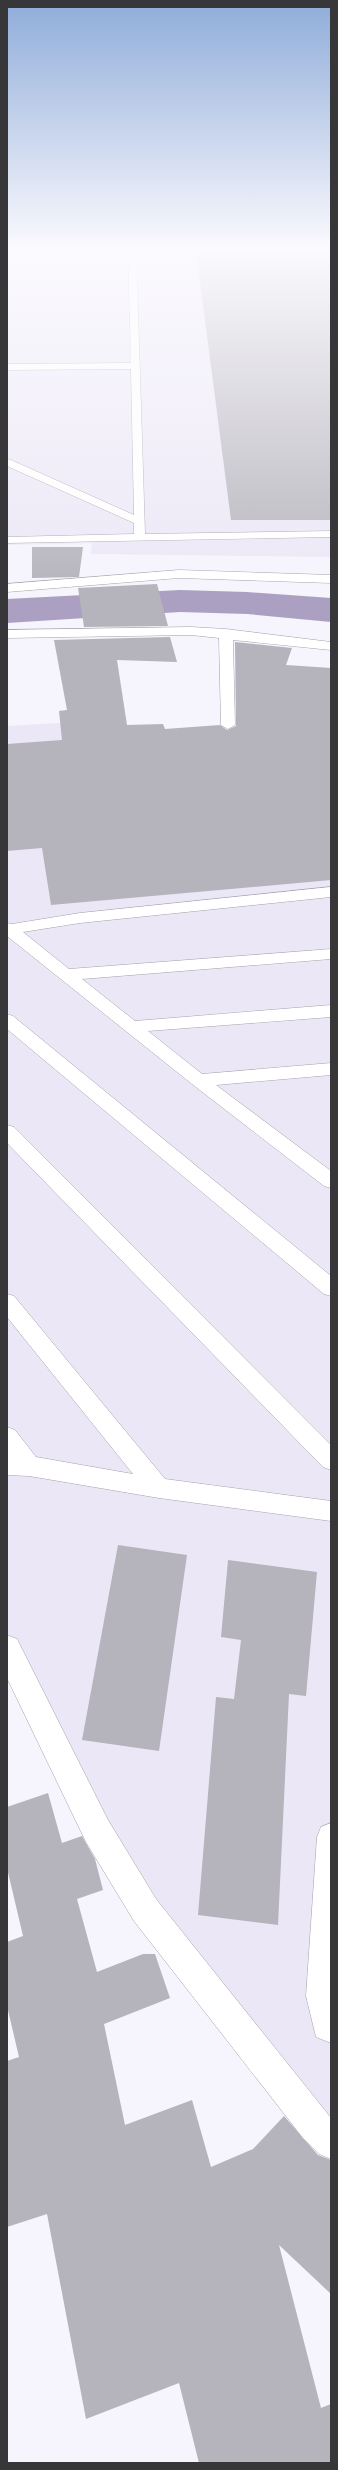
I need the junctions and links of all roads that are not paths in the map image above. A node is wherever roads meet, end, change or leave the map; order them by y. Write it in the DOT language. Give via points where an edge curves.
graph roads {
  1 [pos="135,362"];
  2 [pos="135,366"];
  3 [pos="7,367"];
  4 [pos="7,462"];
  5 [pos="58,498"];
  6 [pos="106,506"];
  7 [pos="139,521"];
  8 [pos="331,534"];
  9 [pos="140,537"];
  10 [pos="7,540"];
  11 [pos="331,578"];
  12 [pos="7,588"];
  13 [pos="226,633"];
  14 [pos="7,634"];
  15 [pos="331,646"];
  16 [pos="228,725"];
  17 [pos="331,892"];
  18 [pos="8,929"];
  19 [pos="331,954"];
  20 [pos="64,975"];
  21 [pos="331,1011"];
  22 [pos="7,1020"];
  23 [pos="130,1027"];
  24 [pos="331,1069"];
  25 [pos="198,1080"];
  26 [pos="7,1132"];
  27 [pos="331,1181"];
  28 [pos="331,1288"];
  29 [pos="7,1302"];
  30 [pos="7,1437"];
  31 [pos="331,1460"];
  32 [pos="18,1466"];
  33 [pos="159,1488"];
  34 [pos="331,1511"];
  35 [pos="7,1648"];
  36 [pos="331,1837"];
  37 [pos="331,2028"];
  38 [pos="331,2142"];
  1 -- 2 [label="lane"];
  2 -- 3 [label="lane"];
  2 -- 7 [label="lane"];
  4 -- 6 [label="lane"];
  5 -- 6 [label="lane" via="81,504"];
  6 -- 7 [label="lane"];
  7 -- 9 [label="lane"];
  8 -- 9 [label="lane"];
  9 -- 10 [label="lane"];
  11 -- 12 [label="street" via="179,574"];
  13 -- 14 [label="street" via="154,631"];
  13 -- 15 [label="street"];
  13 -- 16 [label="street"];
  17 -- 18 [label="lane" via="80,918"];
  18 -- 20 [label="lane"];
  19 -- 20 [label="lane"];
  20 -- 23 [label="lane"];
  21 -- 23 [label="lane"];
  22 -- 28 [label="lane"];
  23 -- 25 [label="lane"];
  24 -- 25 [label="lane"];
  25 -- 27 [label="lane"];
  26 -- 31 [label="lane"];
  29 -- 33 [label="lane"];
  30 -- 32 [label="lane"];
  32 -- 33 [label="lane"];
  33 -- 34 [label="lane"];
  35 -- 38 [label="street" via="97,1831 145,1910 315,2126"];
  36 -- 37 [label="lane" via="321,1996 327,2026"];
}
